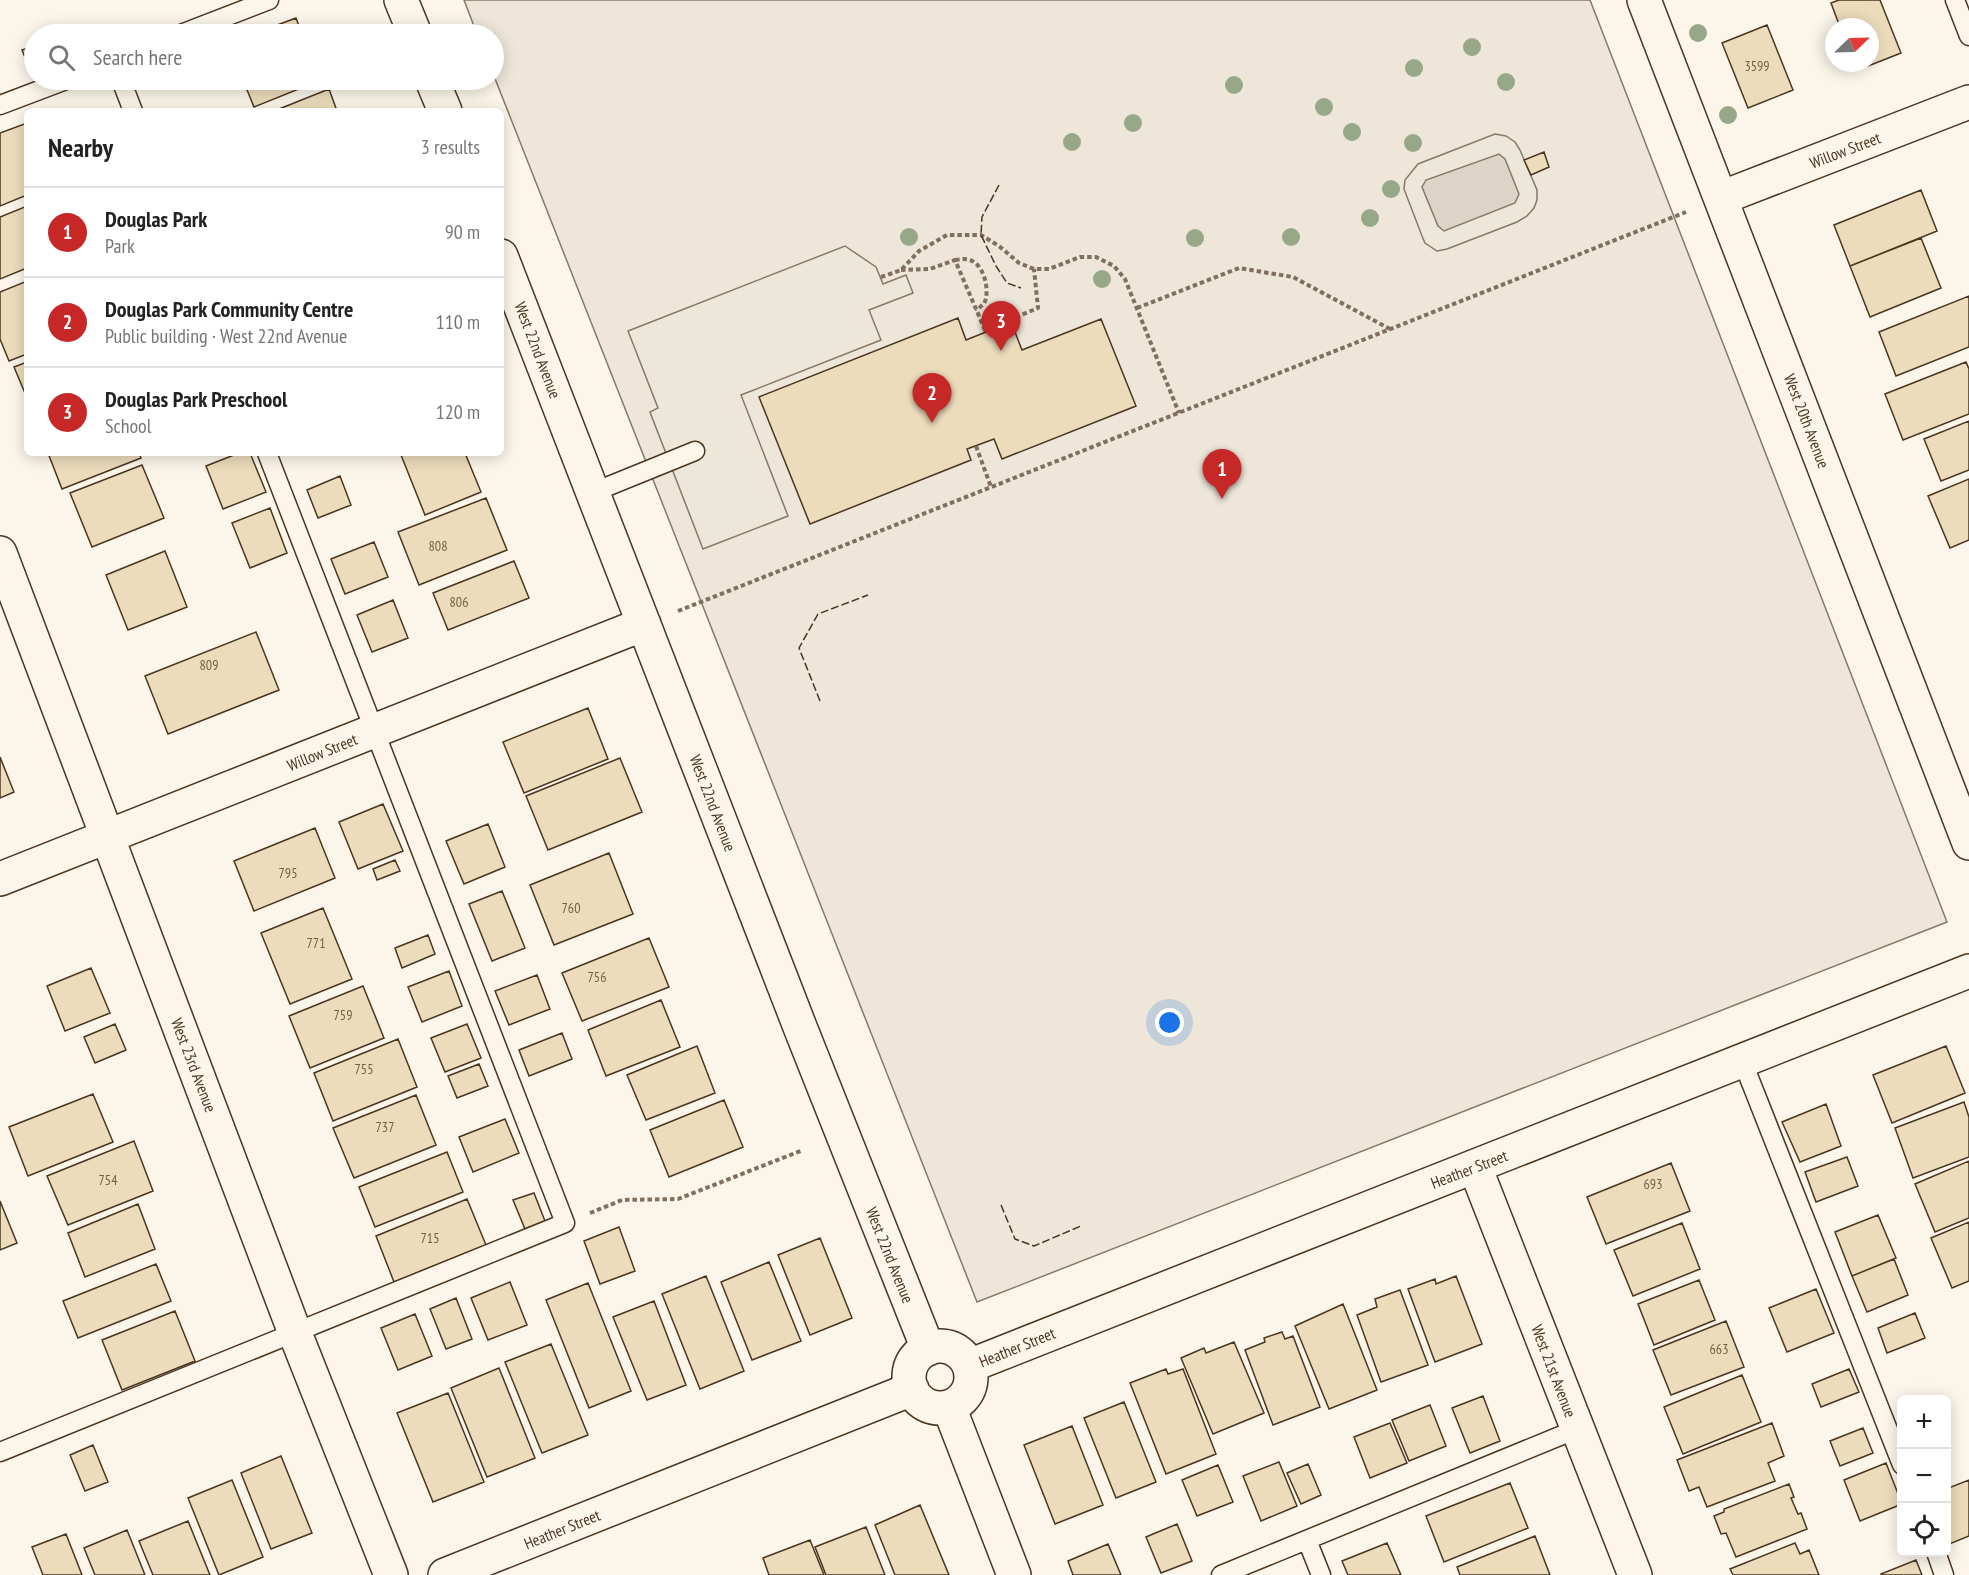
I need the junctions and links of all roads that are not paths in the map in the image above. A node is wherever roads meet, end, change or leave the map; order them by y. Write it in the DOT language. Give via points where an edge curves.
graph roads {
  1 [pos="269,0"];
  2 [pos="401,0"];
  3 [pos="1644,0"];
  4 [pos="1955,0"];
  5 [pos="207,24"];
  6 [pos="411,24"];
  7 [pos="1969,36"];
  8 [pos="40,90"];
  9 [pos="125,90"];
  10 [pos="436,90"];
  11 [pos="1969,102"];
  12 [pos="0,105"];
  13 [pos="133,108"];
  14 [pos="444,108"];
  15 [pos="1721,198"];
  16 [pos="504,264"];
  17 [pos="695,451"];
  18 [pos="268,456"];
  19 [pos="594,492"];
  20 [pos="1,560"];
  21 [pos="644,624"];
  22 [pos="375,731"];
  23 [pos="108,837"];
  24 [pos="1969,843"];
  25 [pos="0,879"];
  26 [pos="1969,971"];
  27 [pos="1742,1060"];
  28 [pos="1475,1167"];
  29 [pos="295,1333"];
  30 [pos="927,1349"];
  31 [pos="969,1366"];
  32 [pos="912,1389"];
  33 [pos="949,1407"];
  34 [pos="1577,1429"];
  35 [pos="0,1452"];
  36 [pos="1897,1452"];
  37 [pos="1307,1540"];
  38 [pos="1938,1557"];
  39 [pos="391,1575"];
  40 [pos="445,1575"];
  41 [pos="1014,1575"];
  42 [pos="1221,1575"];
  43 [pos="1321,1575"];
  44 [pos="1635,1575"];
  45 [pos="1944,1575"];
  1 -- 5 [label="lane"];
  2 -- 6 [label="street"];
  3 -- 15 [label="street, West 20th Avenue"];
  4 -- 7 [label="lane"];
  8 -- 12 [label="lane"];
  9 -- 13 [label="lane"];
  10 -- 14 [label="street"];
  11 -- 15 [label="street, Willow Street"];
  15 -- 24 [label="street, West 20th Avenue"];
  16 -- 19 [label="street, West 22nd Avenue"];
  17 -- 19 [label="lane"];
  18 -- 22 [label="lane"];
  19 -- 21 [label="street, West 22nd Avenue"];
  20 -- 23 [label="street, West 23rd Avenue"];
  21 -- 22 [label="street, Willow Street"];
  21 -- 30 [label="street, West 22nd Avenue"];
  22 -- 23 [label="street, Willow Street"];
  22 -- 29 [label="lane" via="565,1223"];
  23 -- 25 [label="street, Willow Street"];
  23 -- 29 [label="street, West 23rd Avenue"];
  26 -- 27 [label="street, Heather Street"];
  27 -- 28 [label="street, Heather Street"];
  27 -- 36 [label="lane"];
  28 -- 31 [label="street, Heather Street"];
  28 -- 34 [label="street, West 21st Avenue"];
  29 -- 35 [label="lane"];
  29 -- 39 [label="street, West 23rd Avenue"];
  30 -- 31 [label="street" via="947,1347"];
  30 -- 32 [label="street" via="914,1362 909,1380"];
  31 -- 33 [label="street" via="970,1386"];
  32 -- 33 [label="street" via="916,1397 931,1407"];
  32 -- 40 [label="street, Heather Street"];
  33 -- 41 [label="street"];
  34 -- 37 [label="lane"];
  34 -- 44 [label="street, West 21st Avenue"];
  37 -- 42 [label="lane"];
  37 -- 43 [label="lane"];
  38 -- 45 [label="lane"];
}
